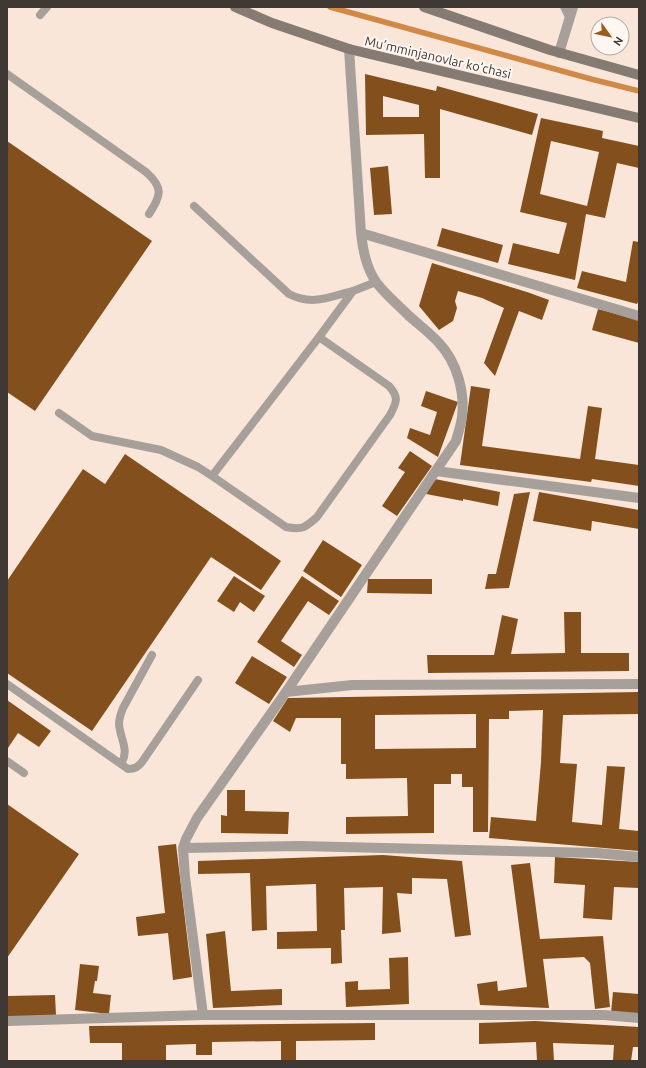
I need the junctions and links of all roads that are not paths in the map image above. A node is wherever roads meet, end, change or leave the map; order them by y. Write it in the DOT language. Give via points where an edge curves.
graph roads {
  1 [pos="47,7"];
  2 [pos="235,7"];
  3 [pos="424,7"];
  4 [pos="564,7"];
  5 [pos="573,7"];
  6 [pos="40,15"];
  7 [pos="570,19"];
  8 [pos="349,49"];
  9 [pos="559,53"];
  10 [pos="7,74"];
  11 [pos="639,75"];
  12 [pos="639,118"];
  13 [pos="194,206"];
  14 [pos="149,214"];
  15 [pos="361,233"];
  16 [pos="376,282"];
  17 [pos="353,291"];
  18 [pos="639,316"];
  19 [pos="320,337"];
  20 [pos="60,413"];
  21 [pos="436,471"];
  22 [pos="212,476"];
  23 [pos="639,498"];
  24 [pos="152,655"];
  25 [pos="198,680"];
  26 [pos="7,684"];
  27 [pos="639,684"];
  28 [pos="286,692"];
  29 [pos="7,761"];
  30 [pos="121,764"];
  31 [pos="24,773"];
  32 [pos="183,848"];
  33 [pos="639,857"];
  34 [pos="203,1016"];
  35 [pos="639,1018"];
  36 [pos="8,1021"];
  1 -- 6 [label="lane"];
  2 -- 8 [label="main road, Mu’mminjanovlar ko‘chasi" via="272,23"];
  3 -- 9 [label="main road"];
  4 -- 7 [label="lane"];
  5 -- 7 [label="street"];
  7 -- 9 [label="street"];
  8 -- 12 [label="main road, Mu’mminjanovlar ko‘chasi"];
  8 -- 15 [label="street"];
  9 -- 11 [label="main road"];
  10 -- 14 [label="lane" via="146,172 155,181 159,190 157,202"];
  13 -- 17 [label="lane" via="289,294 310,301"];
  15 -- 16 [label="street" via="364,256"];
  15 -- 18 [label="street"];
  16 -- 17 [label="lane"];
  16 -- 21 [label="street" via="440,344 456,371 462,391 462,417 456,441"];
  17 -- 19 [label="lane"];
  19 -- 22 [label="lane"];
  19 -- 22 [label="lane" via="389,386 395,393 396,403 316,517 305,527 297,530 286,527"];
  20 -- 22 [label="lane" via="92,436 161,450"];
  21 -- 23 [label="street"];
  21 -- 28 [label="street"];
  24 -- 30 [label="lane" via="120,717 126,755"];
  25 -- 30 [label="lane" via="138,767 128,769"];
  26 -- 30 [label="lane"];
  27 -- 28 [label="street" via="352,685"];
  28 -- 32 [label="street" via="197,818"];
  29 -- 31 [label="lane"];
  32 -- 33 [label="street" via="300,846 597,853"];
  32 -- 34 [label="street"];
  34 -- 35 [label="street" via="604,1015"];
  34 -- 36 [label="street"];
}
